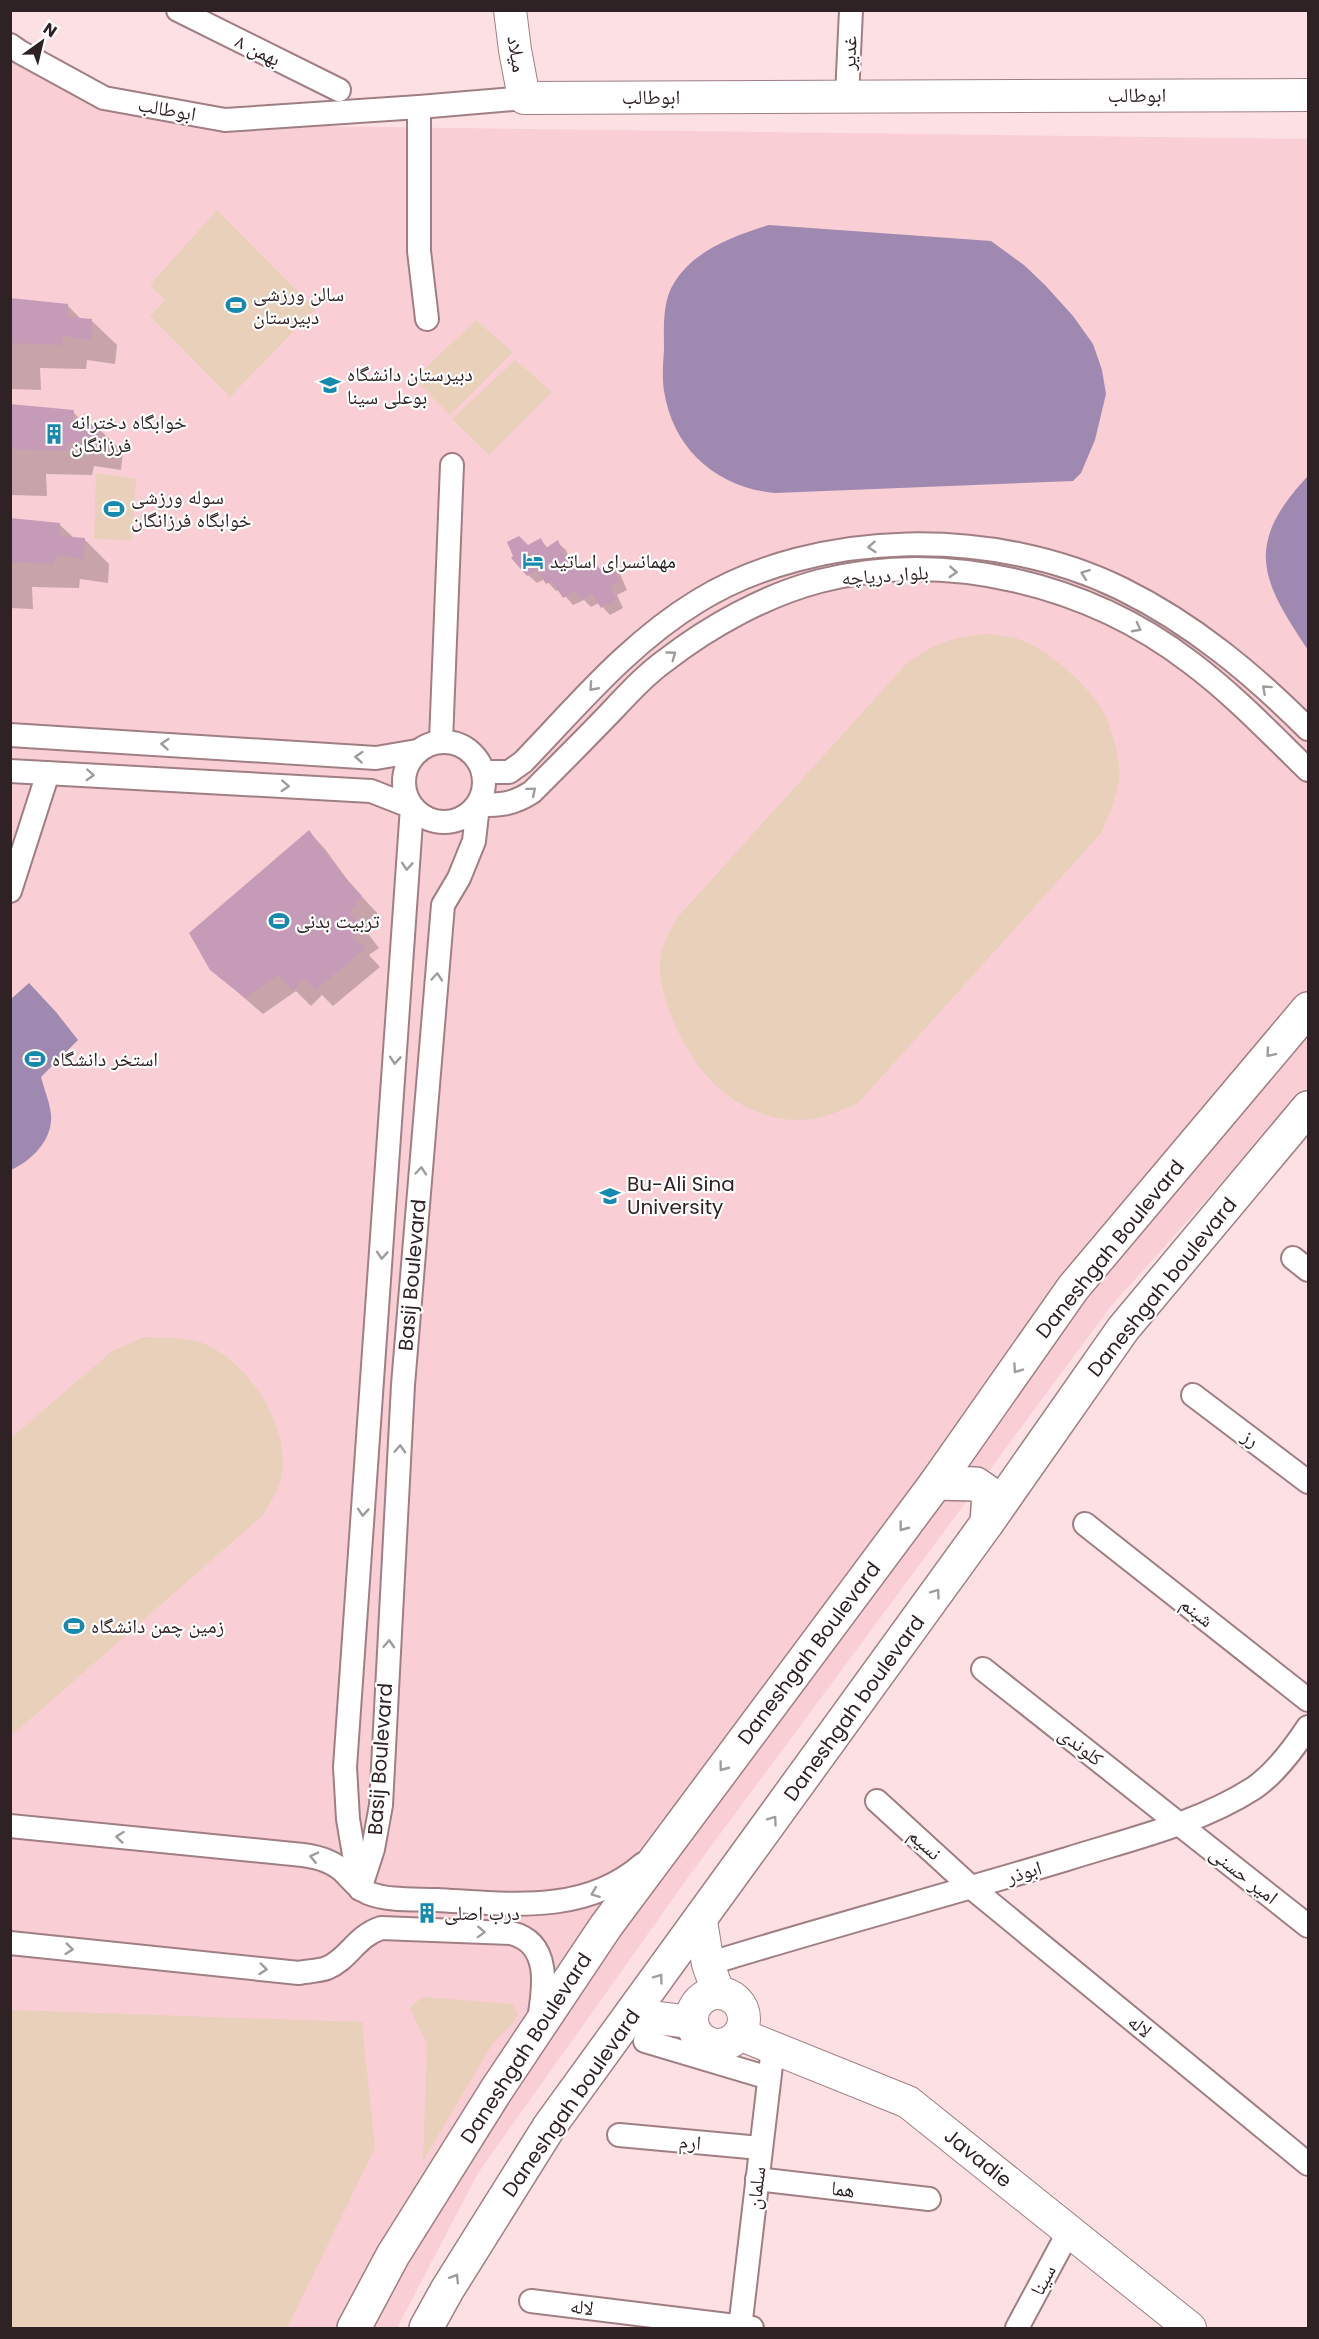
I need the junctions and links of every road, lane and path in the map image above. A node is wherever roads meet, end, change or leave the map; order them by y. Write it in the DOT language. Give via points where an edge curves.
graph roads {
  1 [pos="178,10"];
  2 [pos="510,10"];
  3 [pos="851,10"];
  4 [pos="10,45"];
  5 [pos="339,90"];
  6 [pos="1308,95"];
  7 [pos="847,96"];
  8 [pos="524,98"];
  9 [pos="419,108"];
  10 [pos="427,319"];
  11 [pos="452,465"];
  12 [pos="1308,729"];
  13 [pos="10,735"];
  14 [pos="441,741"];
  15 [pos="417,751"];
  16 [pos="1308,770"];
  17 [pos="10,771"];
  18 [pos="483,771"];
  19 [pos="48,773"];
  20 [pos="478,805"];
  21 [pos="412,807"];
  22 [pos="10,891"];
  23 [pos="1308,1009"];
  24 [pos="1308,1108"];
  25 [pos="1193,1395"];
  26 [pos="1308,1482"];
  27 [pos="936,1483"];
  28 [pos="987,1523"];
  29 [pos="1085,1524"];
  30 [pos="983,1669"];
  31 [pos="1308,1700"];
  32 [pos="1308,1727"];
  33 [pos="877,1801"];
  34 [pos="1180,1824"];
  35 [pos="10,1826"];
  36 [pos="674,1833"];
  37 [pos="972,1888"];
  38 [pos="360,1889"];
  39 [pos="701,1921"];
  40 [pos="1308,1926"];
  41 [pos="10,1943"];
  42 [pos="713,1978"];
  43 [pos="691,2022"];
  44 [pos="537,2029"];
  45 [pos="637,2030"];
  46 [pos="739,2034"];
  47 [pos="771,2063"];
  48 [pos="619,2135"];
  49 [pos="760,2148"];
  50 [pos="1308,2164"];
  51 [pos="757,2179"];
  52 [pos="929,2199"];
  53 [pos="1069,2231"];
  54 [pos="531,2301"];
  55 [pos="354,2328"];
  56 [pos="426,2328"];
  57 [pos="744,2328"];
  58 [pos="1017,2328"];
  59 [pos="1190,2328"];
  1 -- 5 [label="street, بهمن ۸"];
  2 -- 8 [label="street, میلاد"];
  3 -- 7 [label="street, غدیر"];
  4 -- 9 [label="street, ابوطالب" via="104,98 225,120"];
  6 -- 7 [label="street, ابوطالب"];
  7 -- 8 [label="street, ابوطالب"];
  8 -- 9 [label="street, ابوطالب"];
  9 -- 10 [label="street" via="419,251"];
  11 -- 14 [label="street"];
  12 -- 18 [label="street, بلوار دریاچه, one-way" via="1217,648 1120,588 1050,562 983,549 914,544 866,547 806,558 748,575 718,590 670,620 623,658 522,762 509,772"];
  15 -- 13 [label="street, one-way" via="376,758"];
  14 -- 15 [label="street"];
  14 -- 18 [label="street" via="467,749"];
  15 -- 21 [label="street" via="404,772 403,784"];
  20 -- 16 [label="street, بلوار دریاچه, one-way" via="518,802 532,792 643,679 687,644 735,616 820,581 918,570 1008,579 1100,608 1190,661"];
  17 -- 19 [label="street"];
  18 -- 20 [label="street" via="483,794"];
  19 -- 21 [label="street, one-way" via="370,791"];
  19 -- 22 [label="street"];
  20 -- 21 [label="street" via="458,820 445,823 421,816"];
  38 -- 20 [label="street, Basij Boulevard, one-way" via="381,1805 403,1385 443,905 474,841"];
  21 -- 38 [label="street, Basij Boulevard, one-way" via="345,1767 348,1819"];
  23 -- 27 [label="highway, Daneshgah Boulevard, one-way" via="1073,1288"];
  24 -- 28 [label="highway, Daneshgah boulevard" via="1123,1329"];
  25 -- 26 [label="street, رز"];
  27 -- 28 [label="highway" via="976,1484 989,1493"];
  27 -- 36 [label="highway, Daneshgah Boulevard, one-way"];
  39 -- 28 [label="highway, Daneshgah boulevard, one-way"];
  29 -- 31 [label="street, شبنم"];
  30 -- 34 [label="street, کلوندی"];
  32 -- 34 [label="street, ابوذر" via="1290,1754 1256,1787"];
  33 -- 37 [label="street, نسیم"];
  34 -- 37 [label="street, ابوذر"];
  34 -- 40 [label="street, امیر حسنی"];
  38 -- 35 [label="street, one-way" via="334,1864 313,1856"];
  36 -- 38 [label="street, one-way" via="626,1878 568,1901 490,1903 381,1897"];
  36 -- 44 [label="highway, Daneshgah Boulevard"];
  37 -- 42 [label="street, ابوذر"];
  37 -- 50 [label="street, لاله"];
  39 -- 42 [label="street"];
  45 -- 39 [label="highway, Daneshgah boulevard, one-way"];
  41 -- 44 [label="street, one-way" via="299,1972 328,1967 364,1935 381,1928 511,1933 526,1938 540,1958 544,1985"];
  42 -- 43 [label="street" via="707,1995 698,2001"];
  42 -- 46 [label="street" via="743,2012 744,2024"];
  43 -- 45 [label="street" via="658,2018"];
  43 -- 46 [label="street" via="705,2042 718,2045"];
  44 -- 55 [label="highway, Daneshgah Boulevard" via="393,2255"];
  45 -- 47 [label="street"];
  56 -- 45 [label="highway, Daneshgah boulevard, one-way" via="549,2127"];
  46 -- 47 [label="street, Javadie"];
  47 -- 49 [label="street, سلمان"];
  47 -- 53 [label="street, Javadie" via="908,2102"];
  48 -- 49 [label="street, ارم"];
  49 -- 51 [label="street, سلمان"];
  51 -- 52 [label="street, هما"];
  51 -- 57 [label="street, سلمان"];
  53 -- 58 [label="street, سینا"];
  53 -- 59 [label="street, Javadie"];
  54 -- 57 [label="street, لاله"];
}
